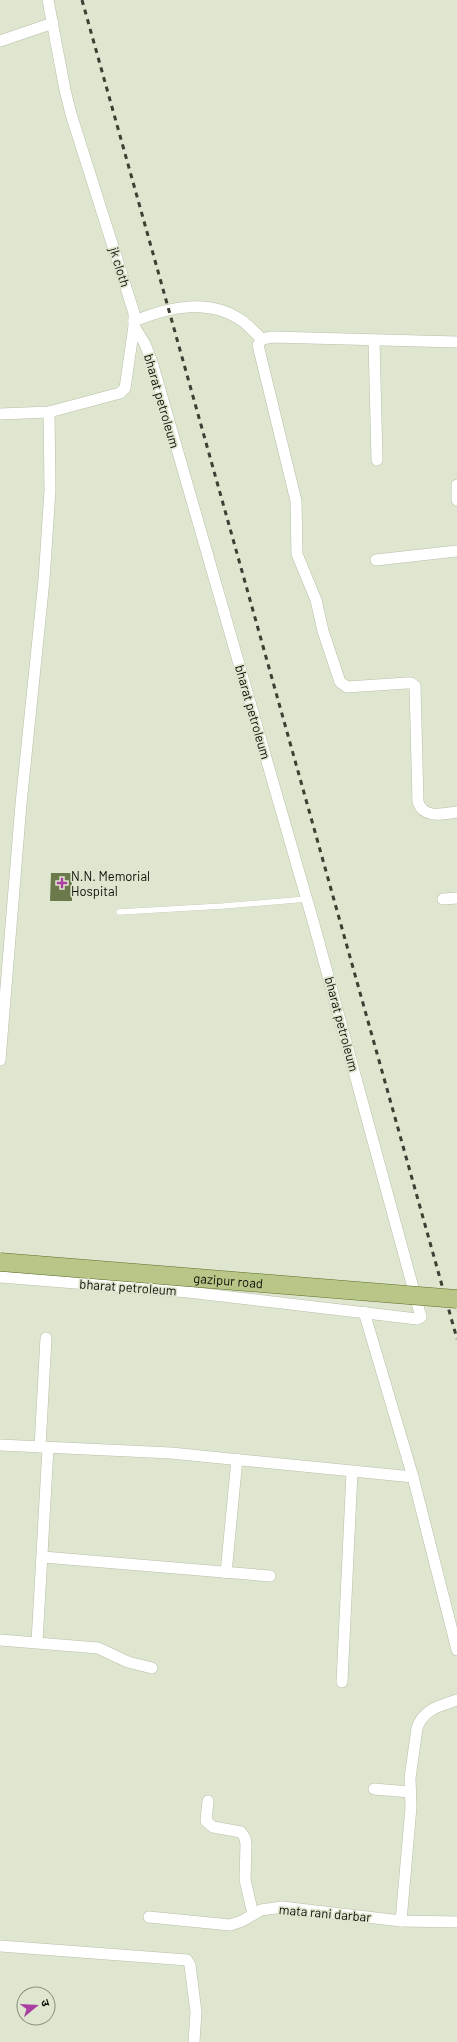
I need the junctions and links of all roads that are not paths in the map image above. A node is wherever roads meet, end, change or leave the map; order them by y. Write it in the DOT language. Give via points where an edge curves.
graph roads {
  1 [pos="48,0"];
  2 [pos="53,23"];
  3 [pos="0,40"];
  4 [pos="134,324"];
  5 [pos="262,339"];
  6 [pos="374,340"];
  7 [pos="457,342"];
  8 [pos="49,412"];
  9 [pos="0,414"];
  10 [pos="377,460"];
  11 [pos="457,484"];
  12 [pos="457,500"];
  13 [pos="457,551"];
  14 [pos="376,560"];
  15 [pos="457,812"];
  16 [pos="457,898"];
  17 [pos="307,899"];
  18 [pos="443,899"];
  19 [pos="120,912"];
  20 [pos="0,1060"];
  21 [pos="0,1262"];
  22 [pos="0,1277"];
  23 [pos="457,1299"];
  24 [pos="364,1312"];
  25 [pos="46,1338"];
  26 [pos="0,1445"];
  27 [pos="44,1447"];
  28 [pos="238,1459"];
  29 [pos="352,1472"];
  30 [pos="413,1477"];
  31 [pos="43,1557"];
  32 [pos="226,1573"];
  33 [pos="270,1576"];
  34 [pos="0,1640"];
  35 [pos="37,1642"];
  36 [pos="457,1650"];
  37 [pos="152,1668"];
  38 [pos="342,1682"];
  39 [pos="457,1700"];
  40 [pos="374,1790"];
  41 [pos="410,1792"];
  42 [pos="208,1801"];
  43 [pos="253,1914"];
  44 [pos="149,1917"];
  45 [pos="401,1921"];
  46 [pos="457,1922"];
  47 [pos="0,1946"];
  48 [pos="194,2042"];
  1 -- 2 [label="street, jk cloth"];
  2 -- 3 [label="street"];
  2 -- 4 [label="street, jk cloth" via="70,108 130,301"];
  4 -- 5 [label="street" via="172,308 200,307 234,316"];
  4 -- 8 [label="street, jk cloth" via="125,388 112,396"];
  4 -- 17 [label="street, bharat petroleum" via="152,362"];
  5 -- 6 [label="street" via="272,337"];
  5 -- 15 [label="street" via="258,343 259,349 296,501 297,554 316,600 340,682 347,687 407,683 415,686 418,802 429,814"];
  6 -- 7 [label="street"];
  6 -- 10 [label="street"];
  8 -- 9 [label="street, jk cloth"];
  8 -- 20 [label="street" via="50,490 44,580 21,804"];
  11 -- 12 [label="street"];
  13 -- 14 [label="street"];
  16 -- 18 [label="street"];
  17 -- 19 [label="lane"];
  17 -- 24 [label="street, bharat petroleum" via="421,1317 418,1319"];
  21 -- 23 [label="main road, gazipur road, bridge"];
  22 -- 24 [label="street, bharat petroleum" via="188,1292"];
  24 -- 30 [label="street"];
  25 -- 27 [label="street"];
  26 -- 27 [label="street"];
  27 -- 28 [label="street"];
  27 -- 31 [label="street"];
  28 -- 29 [label="street"];
  28 -- 32 [label="street"];
  29 -- 30 [label="street"];
  29 -- 38 [label="street"];
  30 -- 36 [label="street"];
  31 -- 32 [label="street"];
  31 -- 35 [label="street"];
  32 -- 33 [label="street"];
  34 -- 35 [label="street"];
  35 -- 37 [label="street" via="98,1648 128,1662"];
  39 -- 41 [label="street" via="426,1712 419,1720"];
  40 -- 41 [label="street"];
  41 -- 45 [label="street" via="411,1807"];
  42 -- 43 [label="street" via="206,1821 213,1826 241,1832 245,1838 245,1880"];
  43 -- 44 [label="street, mata rani darbar" via="230,1925"];
  43 -- 45 [label="street, mata rani darbar" via="269,1908 282,1907"];
  45 -- 46 [label="street, mata rani darbar"];
  47 -- 48 [label="street" via="187,1960 190,1965 196,2012"];
}
